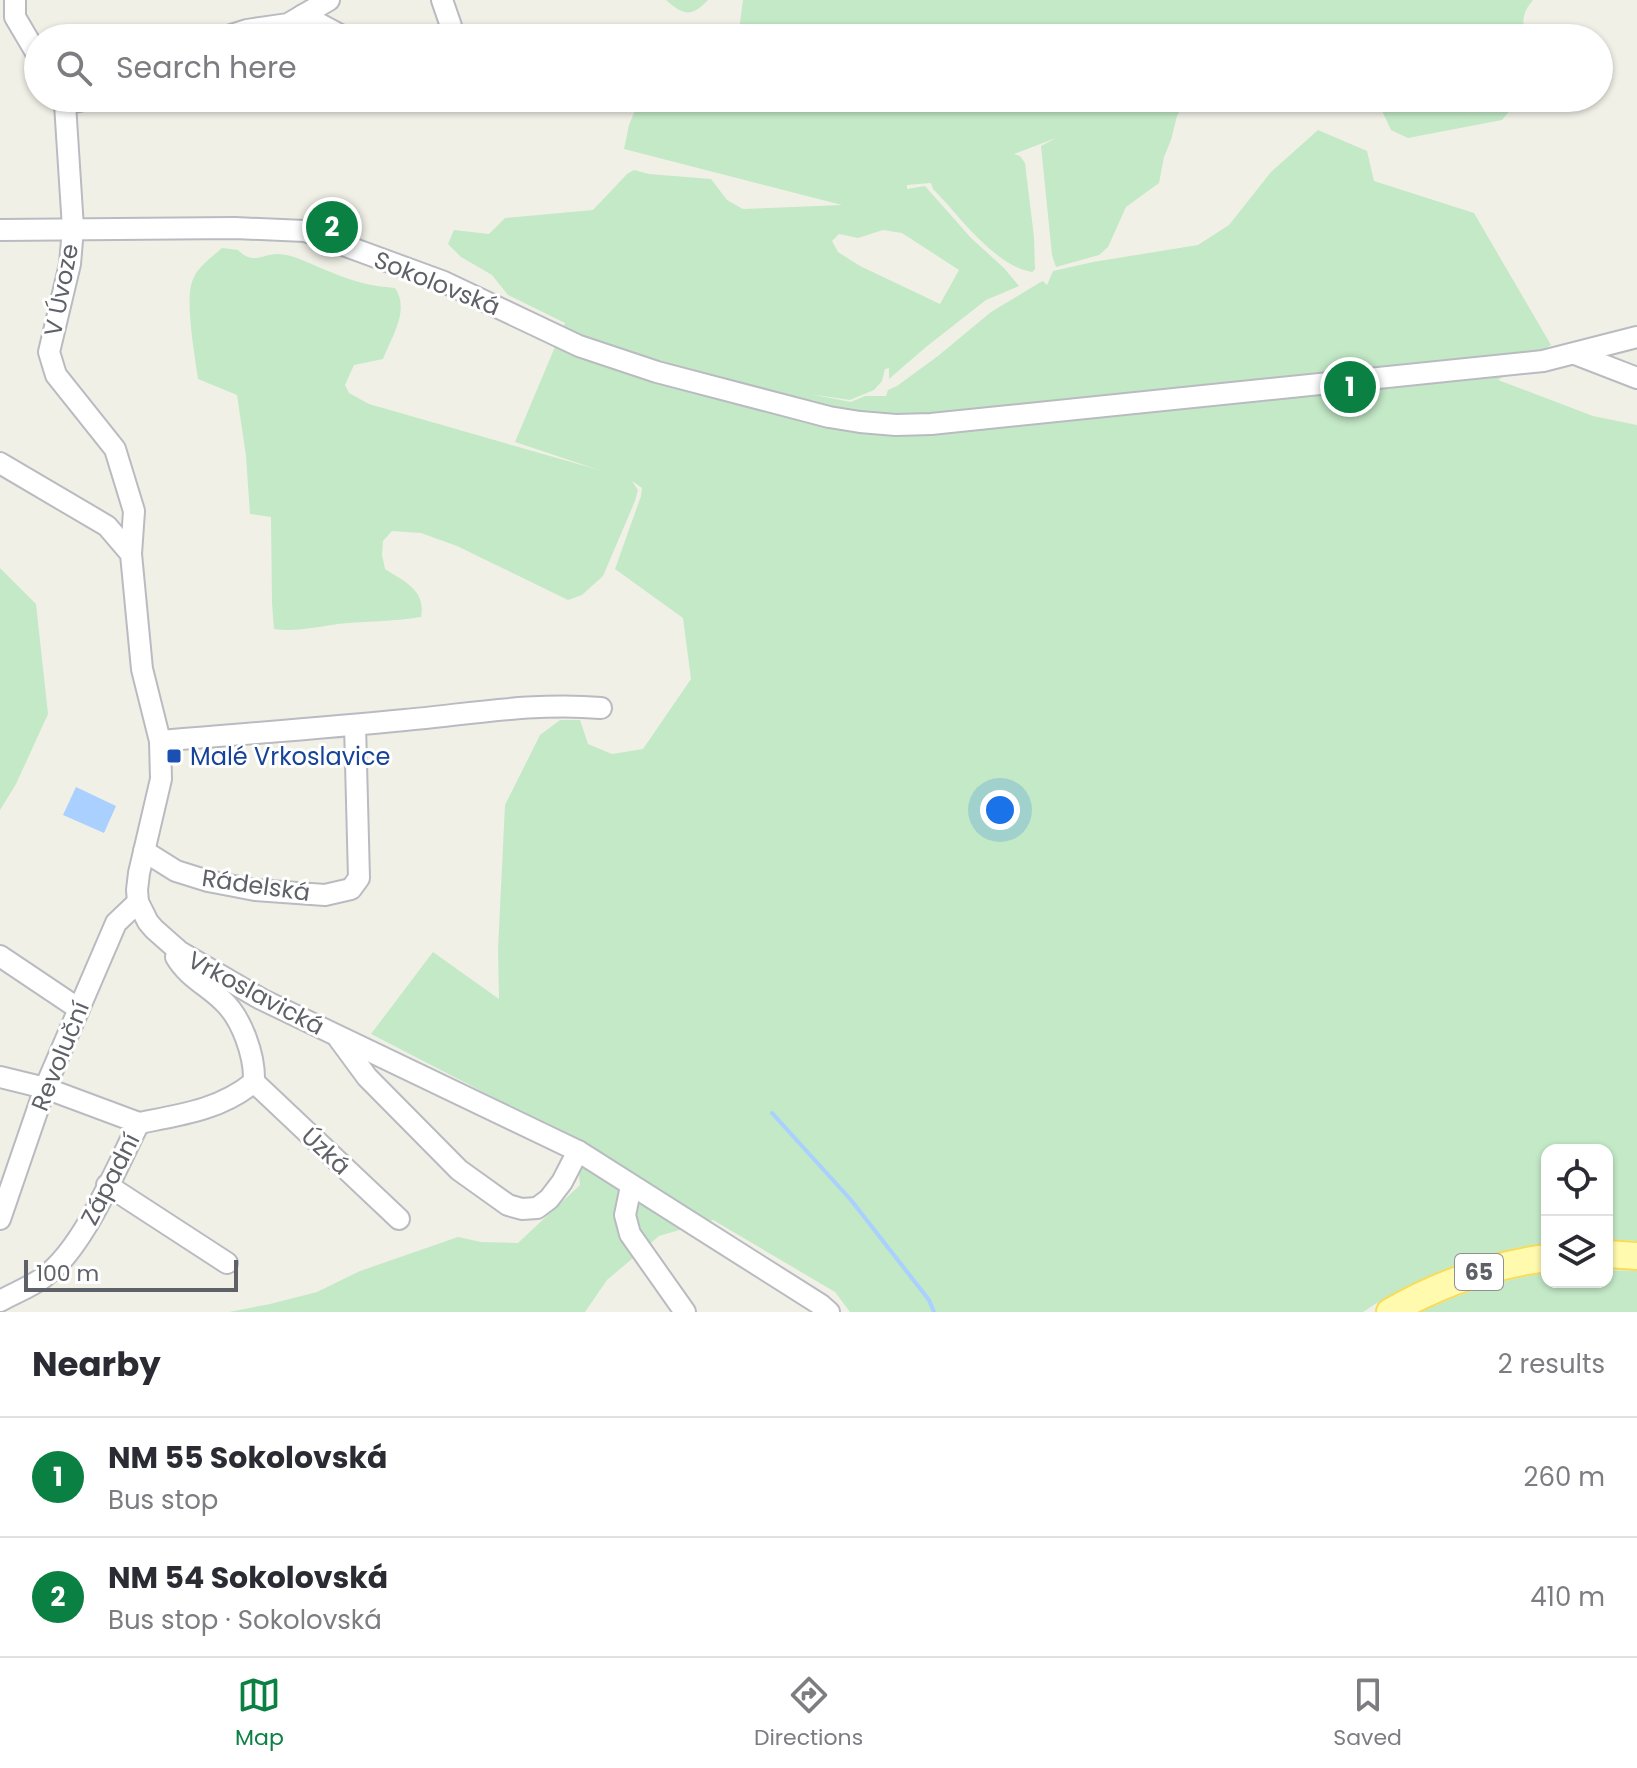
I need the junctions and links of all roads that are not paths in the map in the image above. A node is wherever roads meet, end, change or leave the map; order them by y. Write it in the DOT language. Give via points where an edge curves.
graph roads {
  1 [pos="329,0"];
  2 [pos="442,0"];
  3 [pos="15,8"];
  4 [pos="303,15"];
  5 [pos="288,24"];
  6 [pos="320,24"];
  7 [pos="450,24"];
  8 [pos="24,27"];
  9 [pos="64,112"];
  10 [pos="73,228"];
  11 [pos="0,230"];
  12 [pos="1637,337"];
  13 [pos="1575,354"];
  14 [pos="1637,378"];
  15 [pos="0,463"];
  16 [pos="131,554"];
  17 [pos="601,708"];
  18 [pos="355,725"];
  19 [pos="160,741"];
  20 [pos="144,851"];
  21 [pos="138,902"];
  22 [pos="165,940"];
  23 [pos="0,956"];
  24 [pos="79,1009"];
  25 [pos="337,1036"];
  26 [pos="0,1077"];
  27 [pos="254,1082"];
  28 [pos="45,1088"];
  29 [pos="139,1123"];
  30 [pos="578,1151"];
  31 [pos="107,1185"];
  32 [pos="631,1186"];
  33 [pos="1,1211"];
  34 [pos="399,1219"];
  35 [pos="1613,1254"];
  36 [pos="1637,1256"];
  37 [pos="1541,1259"];
  38 [pos="227,1263"];
  39 [pos="0,1301"];
  40 [pos="685,1312"];
  41 [pos="829,1312"];
  42 [pos="1390,1312"];
  1 -- 4 [label="street"];
  2 -- 7 [label="street"];
  3 -- 8 [label="street"];
  4 -- 5 [label="street"];
  4 -- 6 [label="street"];
  9 -- 10 [label="street, V Úvoze"];
  10 -- 11 [label="street, Sokolovská"];
  10 -- 13 [label="street, Sokolovská" via="305,231 444,282 579,346 657,372 860,422 931,424"];
  10 -- 16 [label="street, V Úvoze" via="49,352 56,375 115,449 134,511"];
  12 -- 13 [label="street, Sokolovská"];
  13 -- 14 [label="street"];
  15 -- 16 [label="street" via="107,526"];
  16 -- 19 [label="street" via="142,669"];
  17 -- 18 [label="street" via="569,705"];
  18 -- 19 [label="street"];
  18 -- 20 [label="street, Rádelská" via="359,878 351,889 325,895 255,890 176,871"];
  19 -- 20 [label="street" via="161,779"];
  20 -- 21 [label="street"];
  21 -- 22 [label="street, Vrkoslavická"];
  21 -- 24 [label="street, Revoluční" via="116,923"];
  22 -- 25 [label="street, Vrkoslavická" via="201,966"];
  22 -- 27 [label="street" via="184,970 225,1003 247,1038"];
  23 -- 24 [label="street"];
  24 -- 28 [label="street, Revoluční"];
  25 -- 30 [label="street, Vrkoslavická"];
  25 -- 30 [label="street, Vrkoslavická" via="367,1077 459,1170 508,1205 537,1208 549,1199"];
  26 -- 28 [label="street"];
  27 -- 29 [label="street, Západní" via="197,1112"];
  27 -- 34 [label="street, Úzká"];
  28 -- 29 [label="street"];
  28 -- 33 [label="street, Revoluční"];
  29 -- 31 [label="street, Západní"];
  30 -- 32 [label="street, Vrkoslavická"];
  31 -- 38 [label="street"];
  31 -- 39 [label="street, Západní" via="70,1253 44,1277"];
  32 -- 40 [label="street" via="625,1215 630,1234"];
  32 -- 41 [label="street, Vrkoslavická"];
  35 -- 36 [label="main road"];
  37 -- 42 [label="main road, 65" via="1461,1278"];
}
